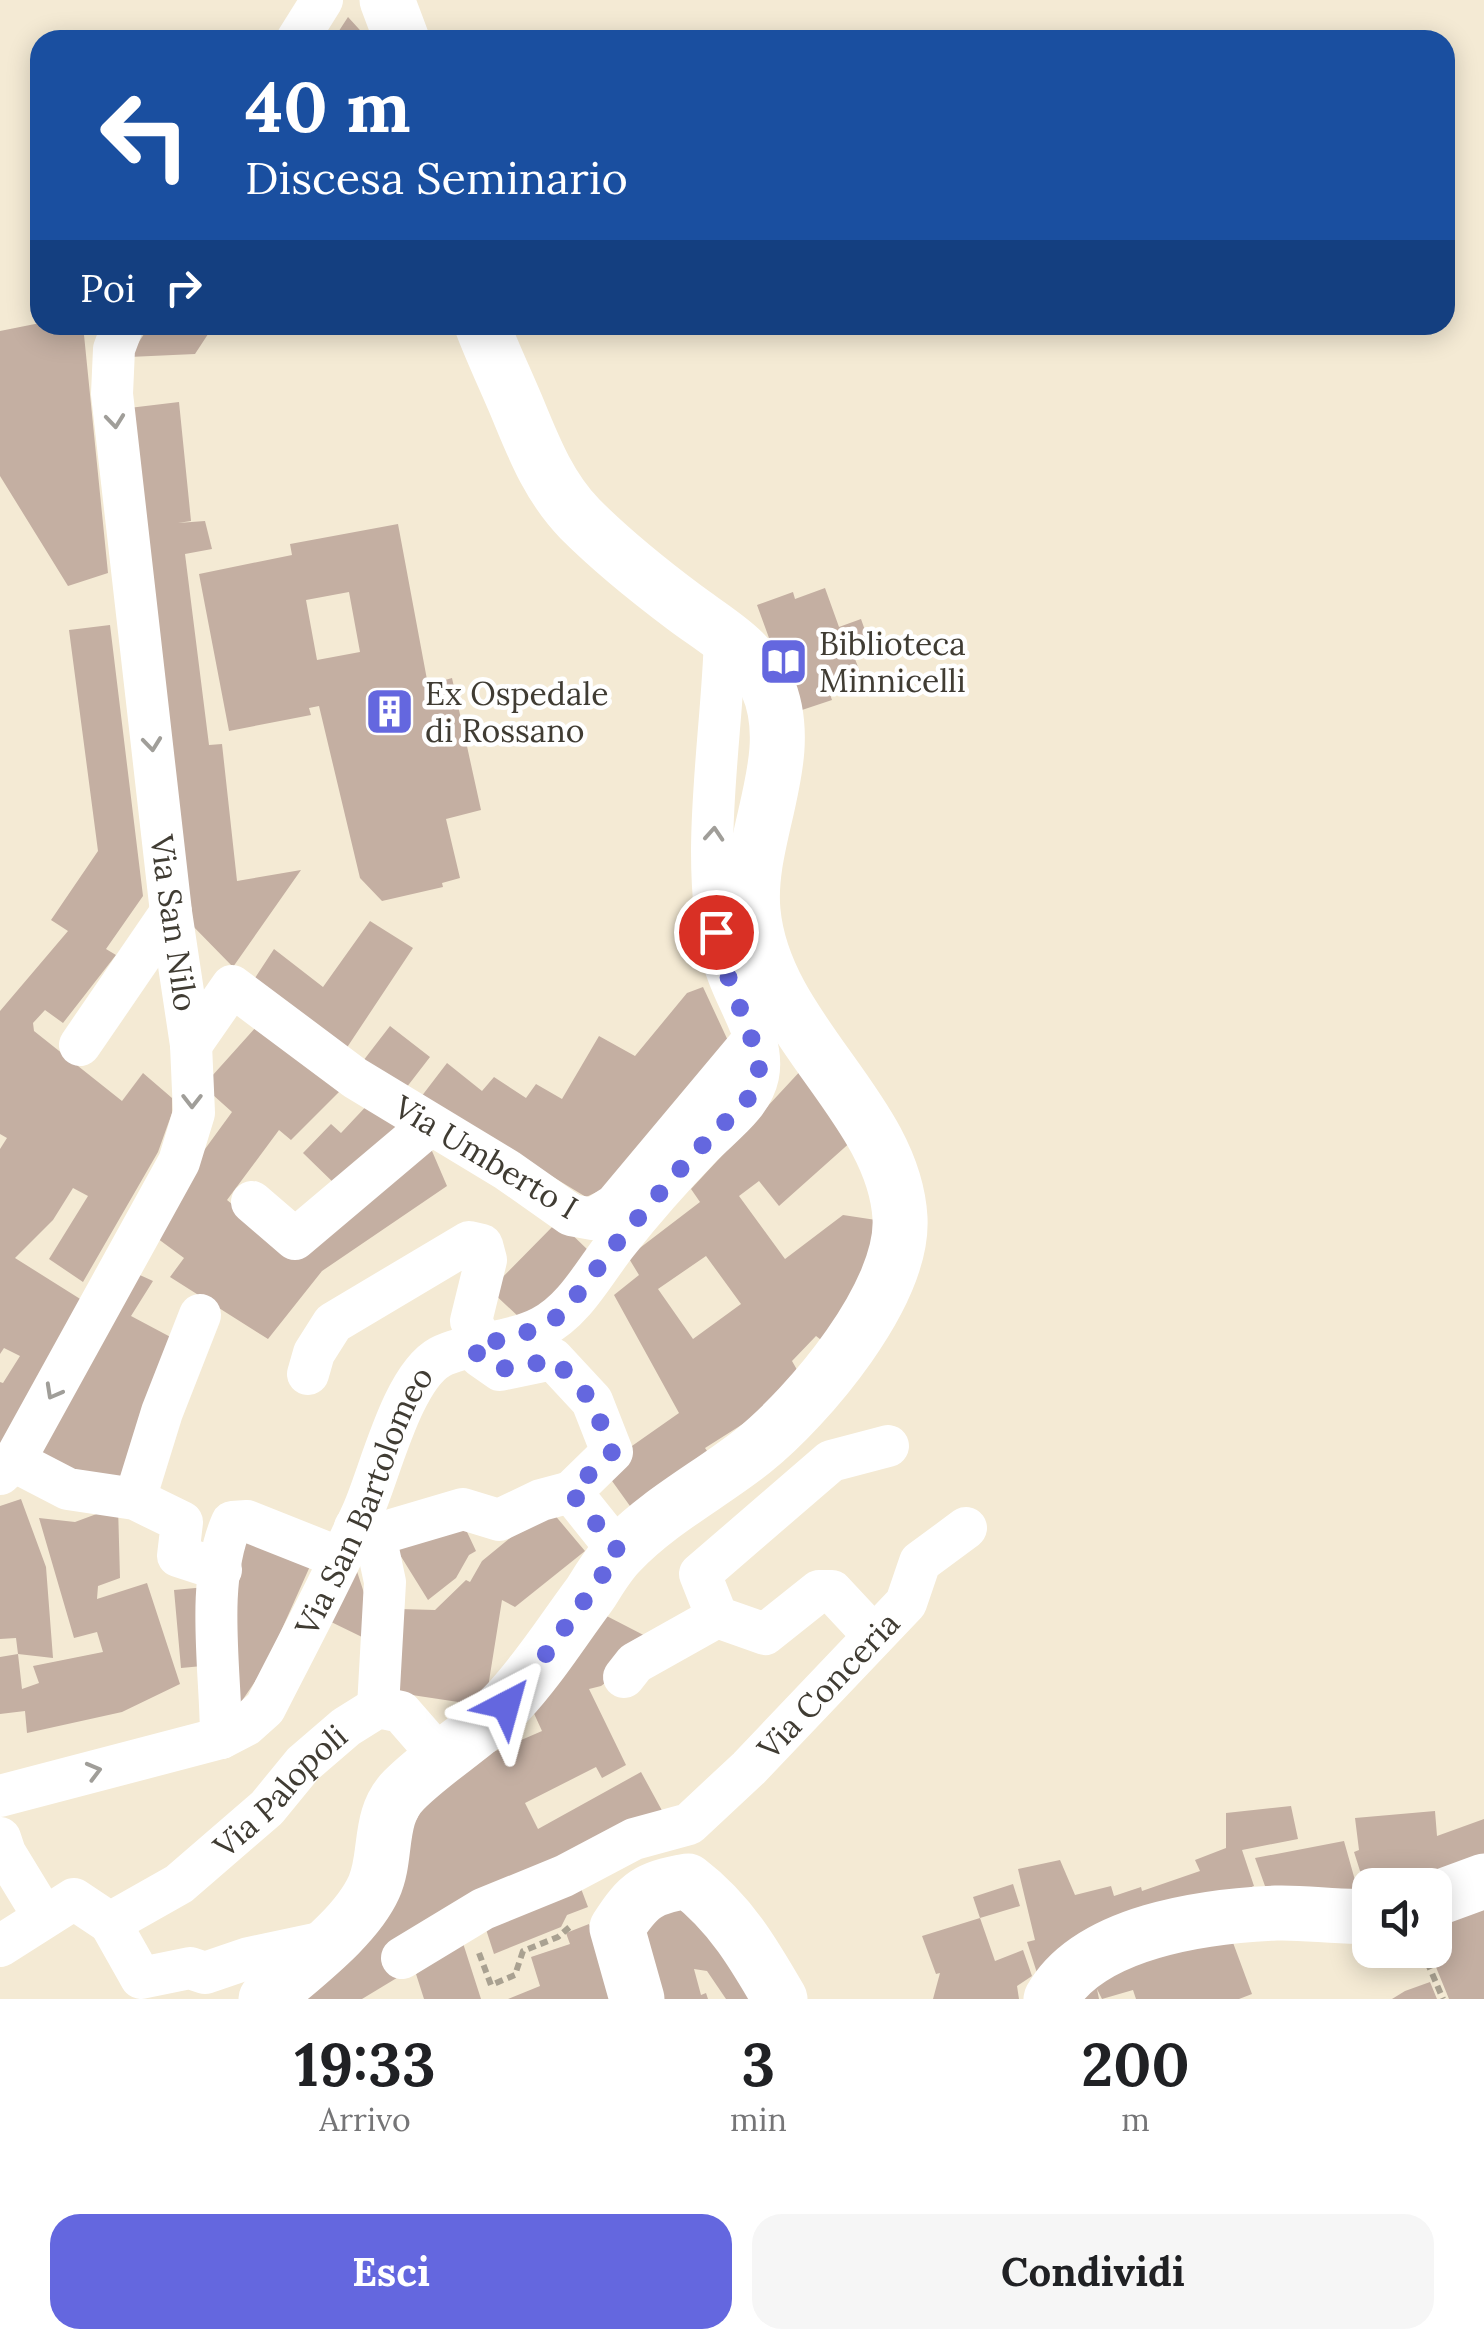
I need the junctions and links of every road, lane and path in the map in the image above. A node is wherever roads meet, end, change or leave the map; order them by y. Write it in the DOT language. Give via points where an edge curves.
graph roads {
  1 [pos="322,0"];
  2 [pos="387,0"];
  3 [pos="303,30"];
  4 [pos="398,30"];
  5 [pos="119,335"];
  6 [pos="486,335"];
  7 [pos="726,637"];
  8 [pos="170,912"];
  9 [pos="754,1038"];
  10 [pos="80,1044"];
  11 [pos="191,1045"];
  12 [pos="430,1125"];
  13 [pos="252,1202"];
  14 [pos="200,1314"];
  15 [pos="478,1347"];
  16 [pos="308,1374"];
  17 [pos="888,1446"];
  18 [pos="7,1468"];
  19 [pos="571,1492"];
  20 [pos="135,1499"];
  21 [pos="966,1528"];
  22 [pos="357,1540"];
  23 [pos="619,1552"];
  24 [pos="221,1570"];
  25 [pos="717,1618"];
  26 [pos="874,1636"];
  27 [pos="624,1677"];
  28 [pos="378,1707"];
  29 [pos="221,1738"];
  30 [pos="442,1760"];
  31 [pos="0,1796"];
  32 [pos="673,1830"];
  33 [pos="0,1838"];
  34 [pos="1484,1881"];
  35 [pos="660,1886"];
  36 [pos="1452,1893"];
  37 [pos="44,1916"];
  38 [pos="582,1916"];
  39 [pos="1352,1917"];
  40 [pos="467,1918"];
  41 [pos="110,1923"];
  42 [pos="330,1941"];
  43 [pos="0,1946"];
  44 [pos="402,1958"];
  45 [pos="1429,1968"];
  46 [pos="266,1999"];
  47 [pos="637,1999"];
  48 [pos="780,1999"];
  49 [pos="1051,1999"];
  50 [pos="1442,1999"];
  1 -- 3 [label="street"];
  2 -- 4 [label="main road"];
  5 -- 8 [label="street, Via San Nilo, one-way" via="112,394"];
  6 -- 7 [label="main road" via="544,474 576,515"];
  9 -- 7 [label="street, Via San Bartolomeo, one-way" via="728,976 710,886"];
  7 -- 23 [label="main road" via="768,686 776,728 755,854 753,911 767,972 885,1159 900,1217 897,1248 858,1331 796,1409 754,1450"];
  8 -- 10 [label="street"];
  8 -- 11 [label="street, Via San Nilo"];
  9 -- 12 [label="street, Via Umberto I" via="615,1205 593,1218 571,1215"];
  9 -- 15 [label="street, Via San Bartolomeo" via="760,1061 747,1100 619,1240 564,1312 541,1328"];
  11 -- 12 [label="street, Via Umberto I" via="232,986"];
  11 -- 18 [label="street, Via San Nilo, one-way" via="194,1113 179,1162"];
  12 -- 13 [label="street" via="295,1238"];
  14 -- 20 [label="street"];
  15 -- 16 [label="street" via="471,1322 486,1260 482,1245 470,1242 333,1323"];
  15 -- 19 [label="street" via="487,1364 500,1370 554,1359 592,1401 612,1452"];
  15 -- 22 [label="street, Via San Bartolomeo" via="439,1358 415,1384"];
  17 -- 25 [label="street" via="832,1461 700,1574"];
  18 -- 20 [label="street" via="68,1489"];
  19 -- 22 [label="street" via="499,1520 463,1508"];
  19 -- 23 [label="street"];
  20 -- 24 [label="street" via="182,1522 178,1556"];
  21 -- 26 [label="street, Via Conceria" via="920,1562 906,1603"];
  22 -- 24 [label="street" via="232,1522"];
  22 -- 28 [label="street" via="384,1582"];
  22 -- 29 [label="street, Via San Bartolomeo" via="265,1708"];
  23 -- 30 [label="main road" via="506,1705"];
  24 -- 29 [label="street" via="215,1607"];
  25 -- 26 [label="street" via="765,1634 819,1592 832,1591"];
  25 -- 27 [label="street" via="634,1663"];
  26 -- 32 [label="street, Via Conceria" via="749,1768 689,1824"];
  28 -- 30 [label="street, Via Palopoli" via="401,1712"];
  28 -- 41 [label="street, Via Palopoli" via="303,1764 267,1808 179,1884"];
  31 -- 29 [label="street, Via San Bartolomeo, one-way"];
  30 -- 42 [label="main road" via="400,1792 381,1838 377,1882 362,1909"];
  32 -- 35 [label="street"];
  32 -- 40 [label="street, Via Conceria" via="634,1839"];
  33 -- 37 [label="street"];
  34 -- 36 [label="main road"];
  35 -- 47 [label="main road" via="634,1901 617,1928"];
  35 -- 48 [label="main road" via="688,1882 715,1902"];
  37 -- 41 [label="street" via="74,1899"];
  37 -- 43 [label="street"];
  38 -- 40 [label="path" via="558,1937 524,1951 515,1975 490,1985"];
  39 -- 49 [label="main road" via="1260,1914 1142,1935 1074,1969"];
  40 -- 44 [label="street, Via Conceria"];
  41 -- 42 [label="street" via="141,1978 190,1968 205,1973"];
  42 -- 46 [label="main road"];
  45 -- 50 [label="path"];
}
